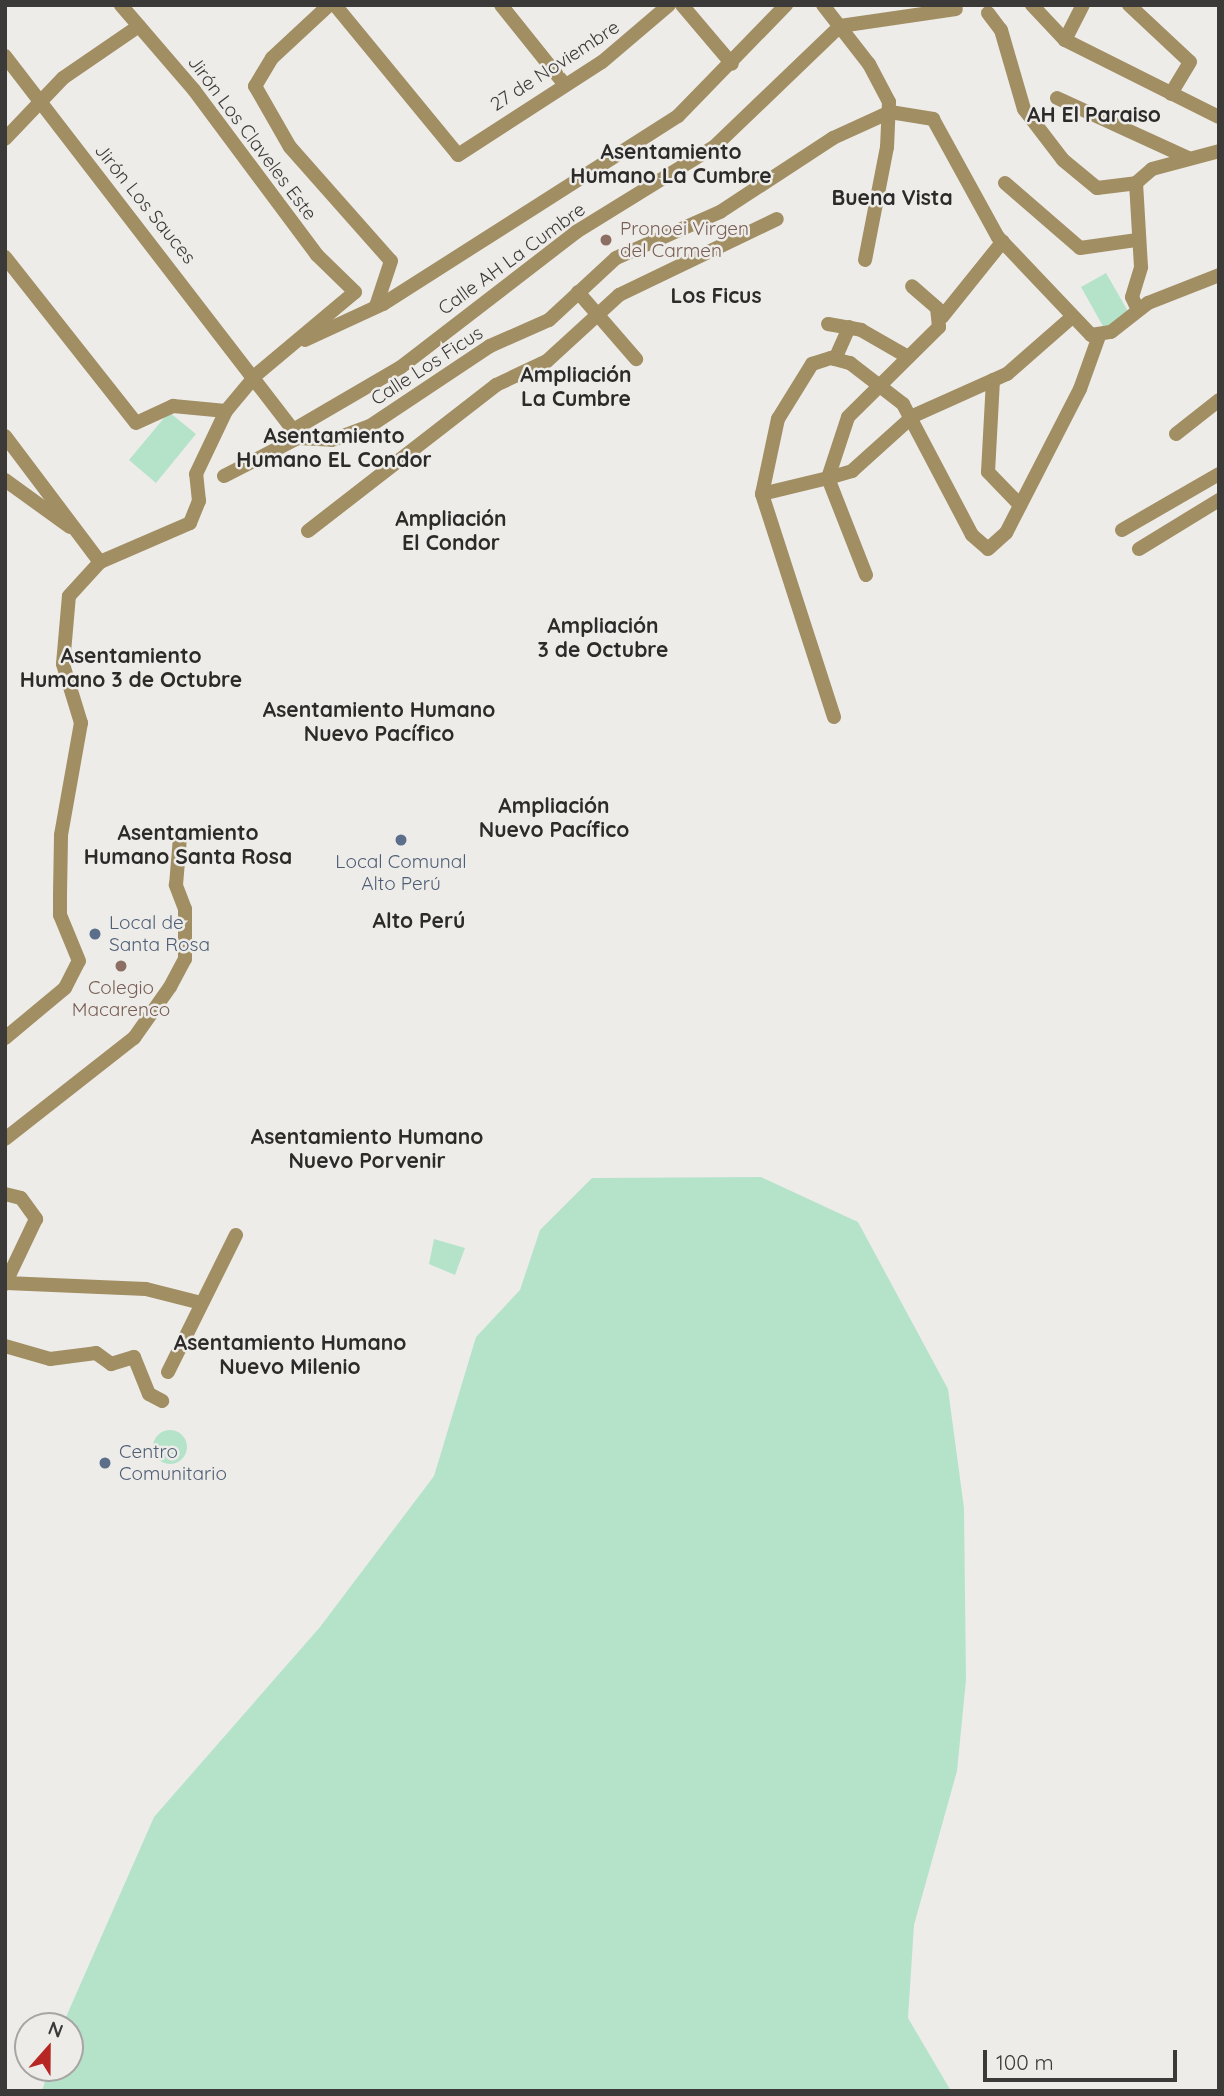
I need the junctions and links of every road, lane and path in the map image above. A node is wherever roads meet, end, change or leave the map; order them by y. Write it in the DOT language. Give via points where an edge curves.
graph roads {
  1 [pos="329,5"];
  2 [pos="335,5"];
  3 [pos="501,5"];
  4 [pos="669,5"];
  5 [pos="682,5"];
  6 [pos="786,5"];
  7 [pos="824,5"];
  8 [pos="1032,5"];
  9 [pos="1083,5"];
  10 [pos="1129,5"];
  11 [pos="123,6"];
  12 [pos="956,9"];
  13 [pos="988,13"];
  14 [pos="139,26"];
  15 [pos="840,26"];
  16 [pos="1065,40"];
  17 [pos="5,55"];
  18 [pos="732,64"];
  19 [pos="565,85"];
  20 [pos="1171,94"];
  21 [pos="1057,98"];
  22 [pos="39,102"];
  23 [pos="890,112"];
  24 [pos="1219,117"];
  25 [pos="5,139"];
  26 [pos="1219,151"];
  27 [pos="1188,158"];
  28 [pos="1005,183"];
  29 [pos="1136,183"];
  30 [pos="777,219"];
  31 [pos="1138,240"];
  32 [pos="1003,241"];
  33 [pos="5,257"];
  34 [pos="866,260"];
  35 [pos="1219,275"];
  36 [pos="912,286"];
  37 [pos="578,292"];
  38 [pos="375,307"];
  39 [pos="1138,310"];
  40 [pos="596,315"];
  41 [pos="942,317"];
  42 [pos="1071,318"];
  43 [pos="828,324"];
  44 [pos="849,327"];
  45 [pos="1099,336"];
  46 [pos="291,347"];
  47 [pos="908,357"];
  48 [pos="636,359"];
  49 [pos="835,359"];
  50 [pos="256,375"];
  51 [pos="993,380"];
  52 [pos="882,383"];
  53 [pos="1219,400"];
  54 [pos="226,411"];
  55 [pos="913,416"];
  56 [pos="296,434"];
  57 [pos="1176,434"];
  58 [pos="5,436"];
  59 [pos="1219,474"];
  60 [pos="224,476"];
  61 [pos="828,478"];
  62 [pos="5,480"];
  63 [pos="762,494"];
  64 [pos="1219,500"];
  65 [pos="1020,505"];
  66 [pos="1122,530"];
  67 [pos="77,531"];
  68 [pos="308,531"];
  69 [pos="1139,549"];
  70 [pos="100,562"];
  71 [pos="866,575"];
  72 [pos="834,717"];
  73 [pos="180,837"];
  74 [pos="5,1038"];
  75 [pos="5,1139"];
  76 [pos="5,1194"];
  77 [pos="236,1235"];
  78 [pos="6,1283"];
  79 [pos="201,1303"];
  80 [pos="5,1346"];
  81 [pos="168,1373"];
  82 [pos="162,1401"];
  1 -- 38 [label="street" via="272,58 255,86 290,147 391,261 389,282"];
  2 -- 19 [label="street, 27 de Noviembre" via="458,155"];
  3 -- 19 [label="street"];
  4 -- 19 [label="street, 27 de Noviembre"];
  5 -- 18 [label="street"];
  6 -- 18 [label="street"];
  7 -- 15 [label="street"];
  8 -- 16 [label="street"];
  9 -- 16 [label="street"];
  10 -- 20 [label="street" via="1190,62"];
  11 -- 14 [label="street, Jirón Los Claveles Este"];
  12 -- 15 [label="street"];
  13 -- 29 [label="street" via="1001,30 1024,109 1063,160 1097,188"];
  14 -- 22 [label="street" via="92,55"];
  14 -- 46 [label="street, Jirón Los Claveles Este" via="317,255 355,292"];
  15 -- 23 [label="street" via="869,64"];
  15 -- 56 [label="street, Calle AH La Cumbre" via="715,146 576,232 401,367"];
  16 -- 20 [label="street"];
  17 -- 22 [label="street, Jirón Los Sauces"];
  18 -- 38 [label="street" via="678,116"];
  20 -- 24 [label="street"];
  21 -- 27 [label="street"];
  22 -- 25 [label="street"];
  22 -- 50 [label="street, Jirón Los Sauces"];
  23 -- 32 [label="street" via="933,119"];
  23 -- 34 [label="street"];
  23 -- 37 [label="street, Calle Los Ficus" via="833,138 720,212 616,258"];
  26 -- 27 [label="street"];
  27 -- 29 [label="street" via="1152,169"];
  28 -- 31 [label="street" via="1080,248"];
  29 -- 31 [label="street"];
  30 -- 40 [label="street" via="650,277"];
  31 -- 39 [label="street" via="1140,267 1132,297"];
  32 -- 41 [label="street"];
  32 -- 42 [label="street"];
  33 -- 54 [label="street" via="136,423 173,406"];
  35 -- 39 [label="street"];
  36 -- 41 [label="street"];
  37 -- 40 [label="street"];
  37 -- 56 [label="street, Calle Los Ficus" via="549,320 490,346 370,426 332,440"];
  38 -- 46 [label="street"];
  39 -- 45 [label="street"];
  40 -- 48 [label="street"];
  40 -- 68 [label="street" via="547,361 496,385"];
  41 -- 47 [label="street"];
  42 -- 45 [label="street"];
  42 -- 51 [label="street"];
  43 -- 44 [label="street"];
  44 -- 47 [label="street"];
  44 -- 49 [label="street"];
  45 -- 65 [label="street" via="1080,389"];
  46 -- 50 [label="street"];
  47 -- 52 [label="street"];
  49 -- 52 [label="street"];
  49 -- 63 [label="street" via="812,364 778,419"];
  50 -- 54 [label="street"];
  50 -- 56 [label="street, Jirón Los Sauces"];
  51 -- 55 [label="street"];
  51 -- 65 [label="street" via="988,472"];
  52 -- 55 [label="street"];
  52 -- 61 [label="street" via="839,432"];
  53 -- 57 [label="street"];
  54 -- 70 [label="street" via="196,474 199,501 190,523"];
  55 -- 61 [label="street" via="852,471"];
  55 -- 65 [label="street" via="981,547 996,544"];
  56 -- 60 [label="street, Calle Los Ficus"];
  58 -- 67 [label="street"];
  59 -- 66 [label="street"];
  61 -- 63 [label="street"];
  61 -- 71 [label="street"];
  62 -- 67 [label="street"];
  63 -- 72 [label="street"];
  64 -- 69 [label="street"];
  67 -- 70 [label="street"];
  70 -- 74 [label="street" via="69,596 61,636 81,723 61,835 60,894 77,969 55,998"];
  73 -- 75 [label="street" via="177,885 185,909 185,959 170,987 134,1038"];
  76 -- 78 [label="street" via="21,1198 36,1219"];
  77 -- 79 [label="street"];
  78 -- 79 [label="street" via="146,1289"];
  79 -- 81 [label="street"];
  80 -- 82 [label="street" via="50,1360 96,1353 111,1364 134,1357 149,1394"];
}
